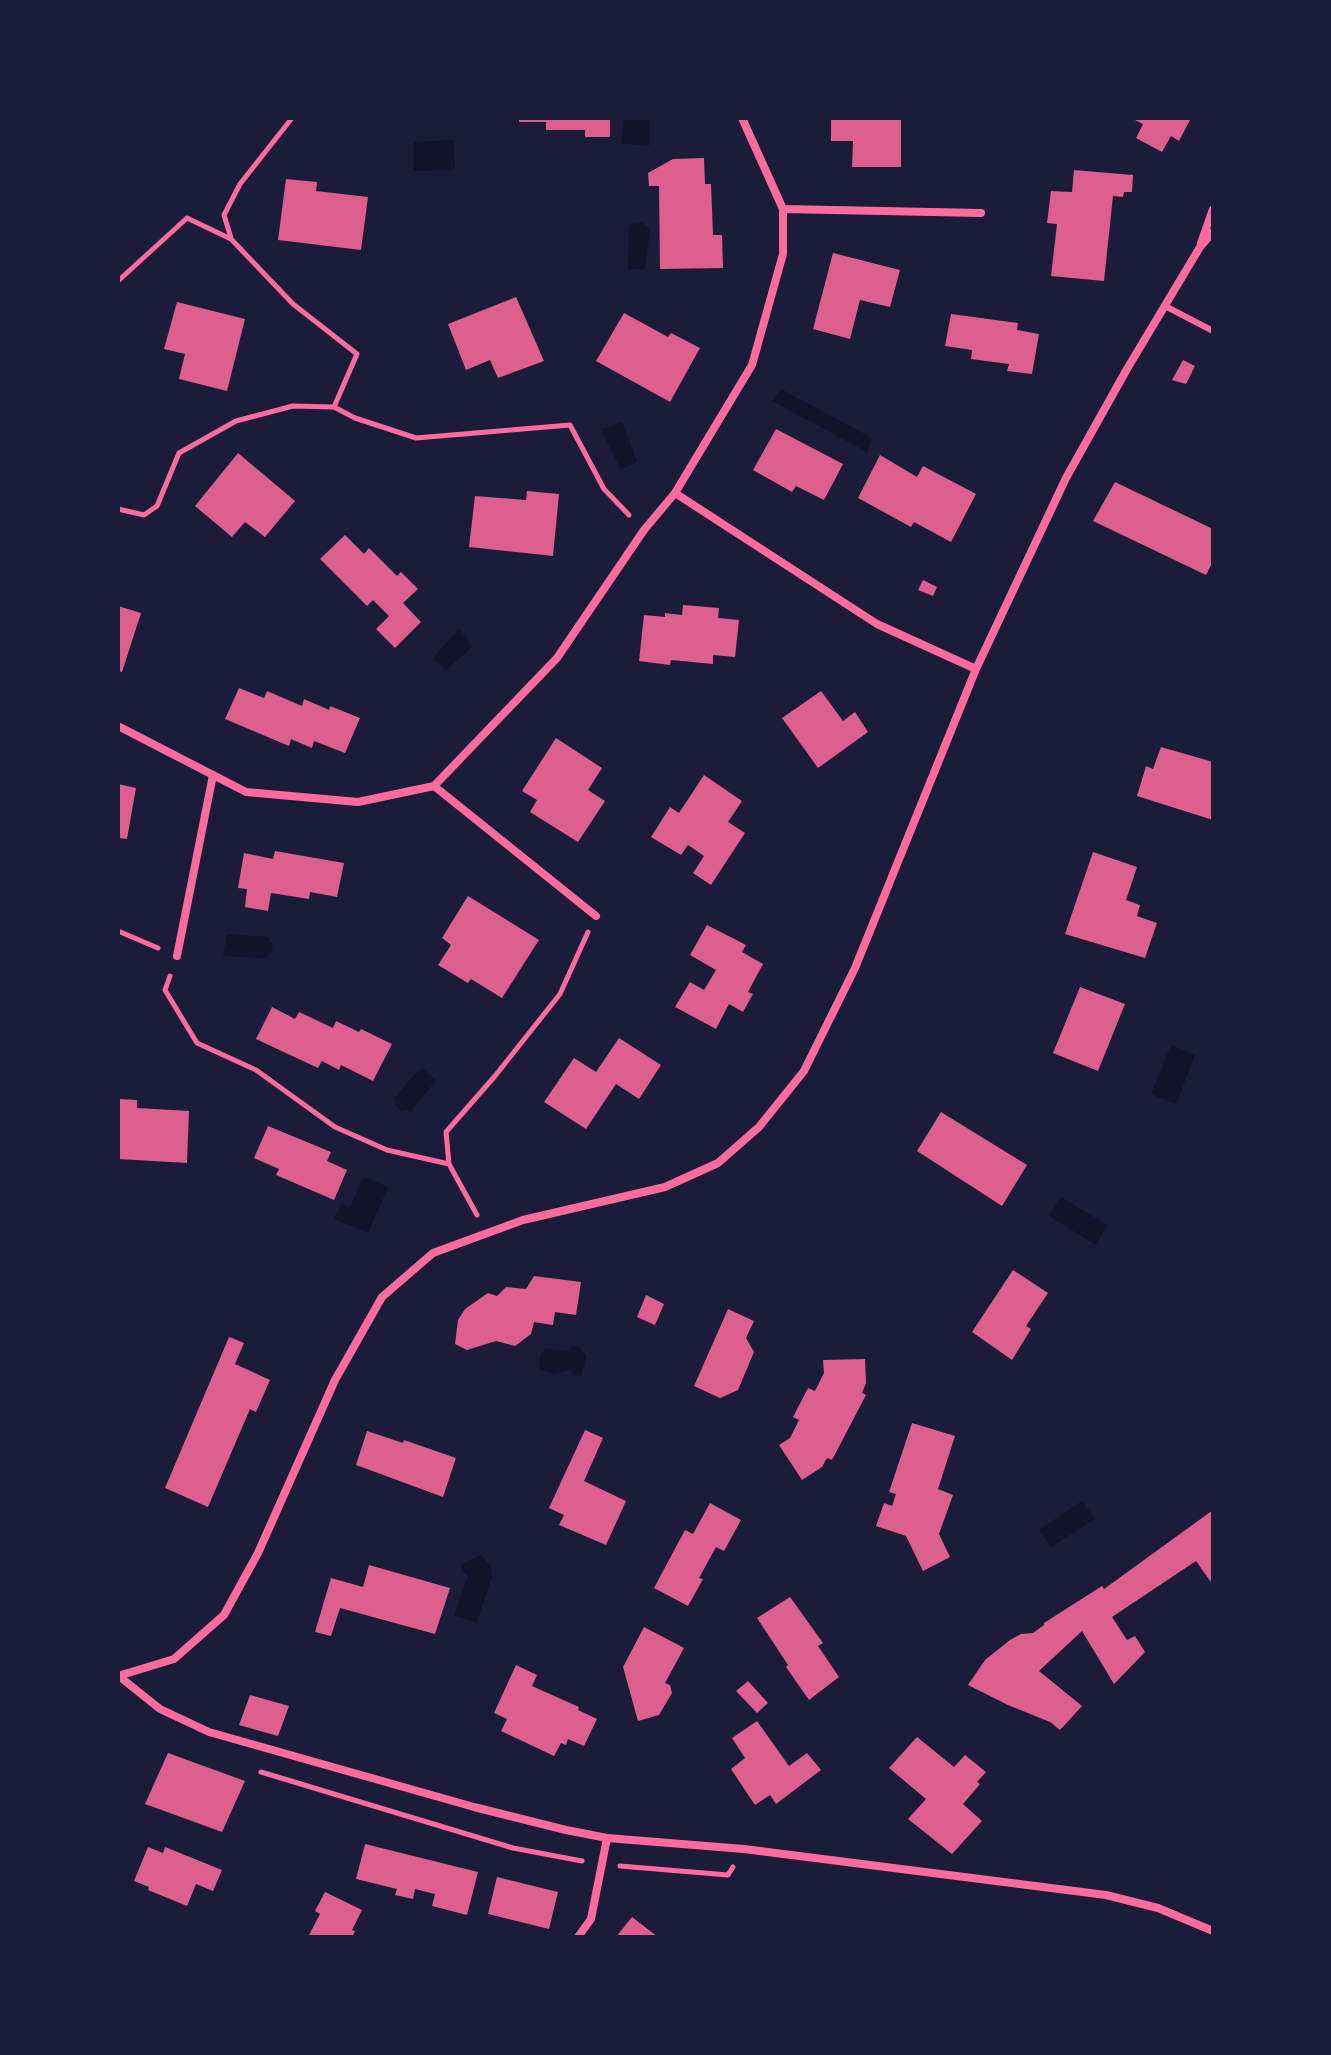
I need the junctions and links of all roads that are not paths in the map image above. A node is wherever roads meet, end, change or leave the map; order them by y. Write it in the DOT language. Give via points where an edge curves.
graph roads {
  1 [pos="742,118"];
  2 [pos="783,209"];
  3 [pos="1213,209"];
  4 [pos="981,213"];
  5 [pos="1213,232"];
  6 [pos="1200,247"];
  7 [pos="1165,306"];
  8 [pos="1213,331"];
  9 [pos="675,493"];
  10 [pos="976,669"];
  11 [pos="118,726"];
  12 [pos="213,775"];
  13 [pos="434,786"];
  14 [pos="596,916"];
  15 [pos="177,956"];
  16 [pos="119,1676"];
  17 [pos="607,1838"];
  18 [pos="1213,1931"];
  19 [pos="578,1937"];
  1 -- 2 [label="street"];
  2 -- 4 [label="street"];
  2 -- 9 [label="street" via="783,254 752,365"];
  3 -- 6 [label="street"];
  5 -- 6 [label="street"];
  6 -- 7 [label="street"];
  7 -- 8 [label="lane"];
  7 -- 10 [label="street" via="1066,478"];
  9 -- 10 [label="street" via="877,624"];
  9 -- 13 [label="street" via="557,658"];
  10 -- 16 [label="street" via="855,968 804,1071 759,1127 718,1163 665,1187 523,1220 433,1253 382,1297 335,1380 258,1553 224,1615 174,1659"];
  11 -- 12 [label="street"];
  12 -- 13 [label="street" via="246,792 358,802"];
  12 -- 15 [label="street"];
  13 -- 14 [label="street"];
  16 -- 17 [label="street" via="160,1709 209,1732 474,1807"];
  17 -- 18 [label="street" via="744,1849 1106,1895 1158,1908"];
  17 -- 19 [label="street" via="591,1919"];
}
